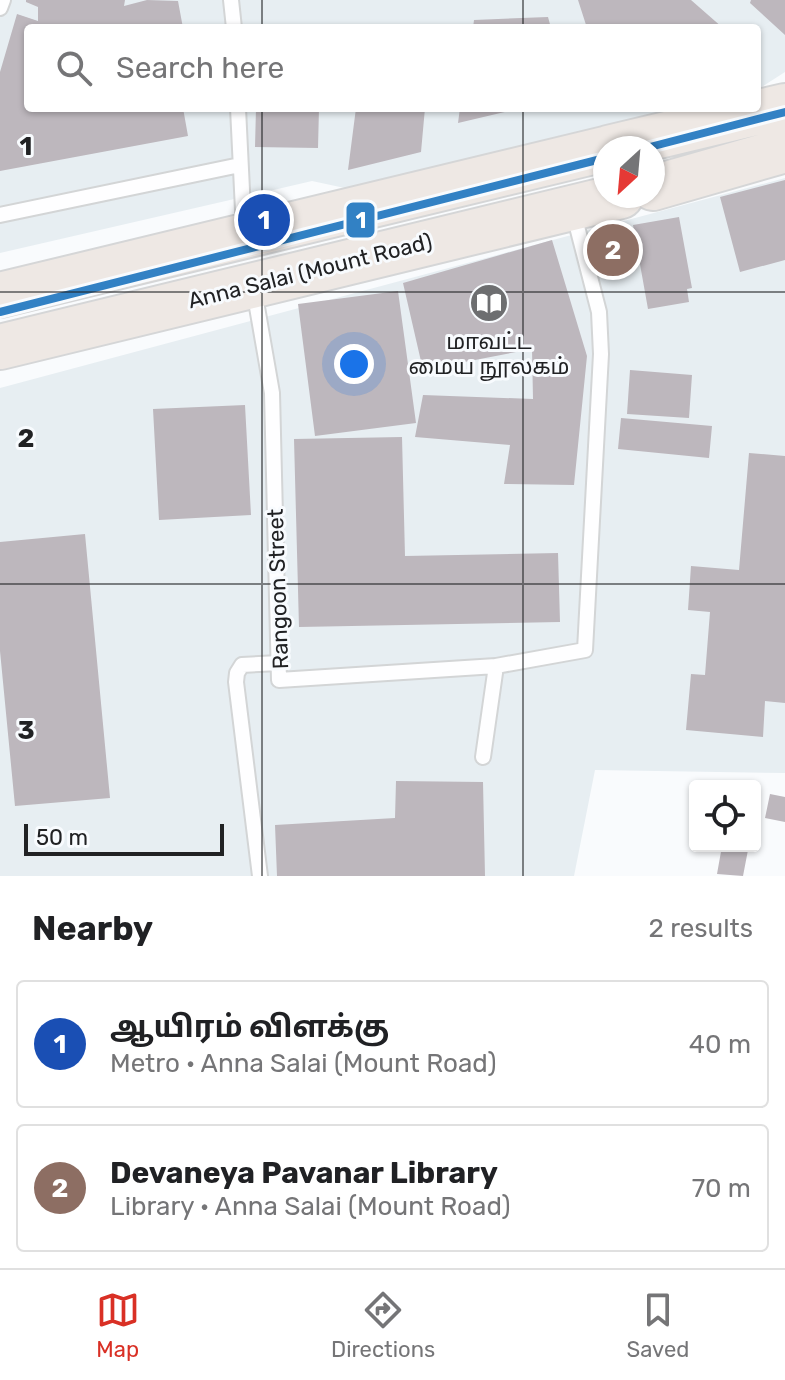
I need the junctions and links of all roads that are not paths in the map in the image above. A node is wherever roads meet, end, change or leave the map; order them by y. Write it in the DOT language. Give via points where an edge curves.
graph roads {
  1 [pos="3,0"];
  2 [pos="231,0"];
  3 [pos="0,8"];
  4 [pos="234,24"];
  5 [pos="785,106"];
  6 [pos="238,112"];
  7 [pos="760,112"];
  8 [pos="761,112"];
  9 [pos="658,136"];
  10 [pos="785,150"];
  11 [pos="593,151"];
  12 [pos="240,165"];
  13 [pos="665,185"];
  14 [pos="593,202"];
  15 [pos="572,206"];
  16 [pos="0,215"];
  17 [pos="245,235"];
  18 [pos="253,285"];
  19 [pos="0,295"];
  20 [pos="0,347"];
  21 [pos="279,663"];
  22 [pos="496,666"];
  23 [pos="483,757"];
  24 [pos="260,876"];
  1 -- 3 [label="lane"];
  2 -- 4 [label="lane"];
  5 -- 8 [label="main road"];
  6 -- 12 [label="lane"];
  7 -- 9 [label="main road"];
  10 -- 13 [label="main road"];
  11 -- 17 [label="main road"];
  12 -- 16 [label="lane"];
  12 -- 17 [label="lane"];
  14 -- 15 [label="main road, Anna Salai (Mount Road)"];
  15 -- 18 [label="main road, Anna Salai (Mount Road)"];
  15 -- 22 [label="lane, Rangoon Street" via="599,312 600,340 585,650"];
  17 -- 19 [label="main road"];
  18 -- 20 [label="main road, Anna Salai (Mount Road)"];
  18 -- 21 [label="lane, Rangoon Street" via="272,393"];
  21 -- 22 [label="lane, Rangoon Street" via="279,680"];
  21 -- 24 [label="lane" via="242,665 236,682"];
  22 -- 23 [label="lane"];
}
